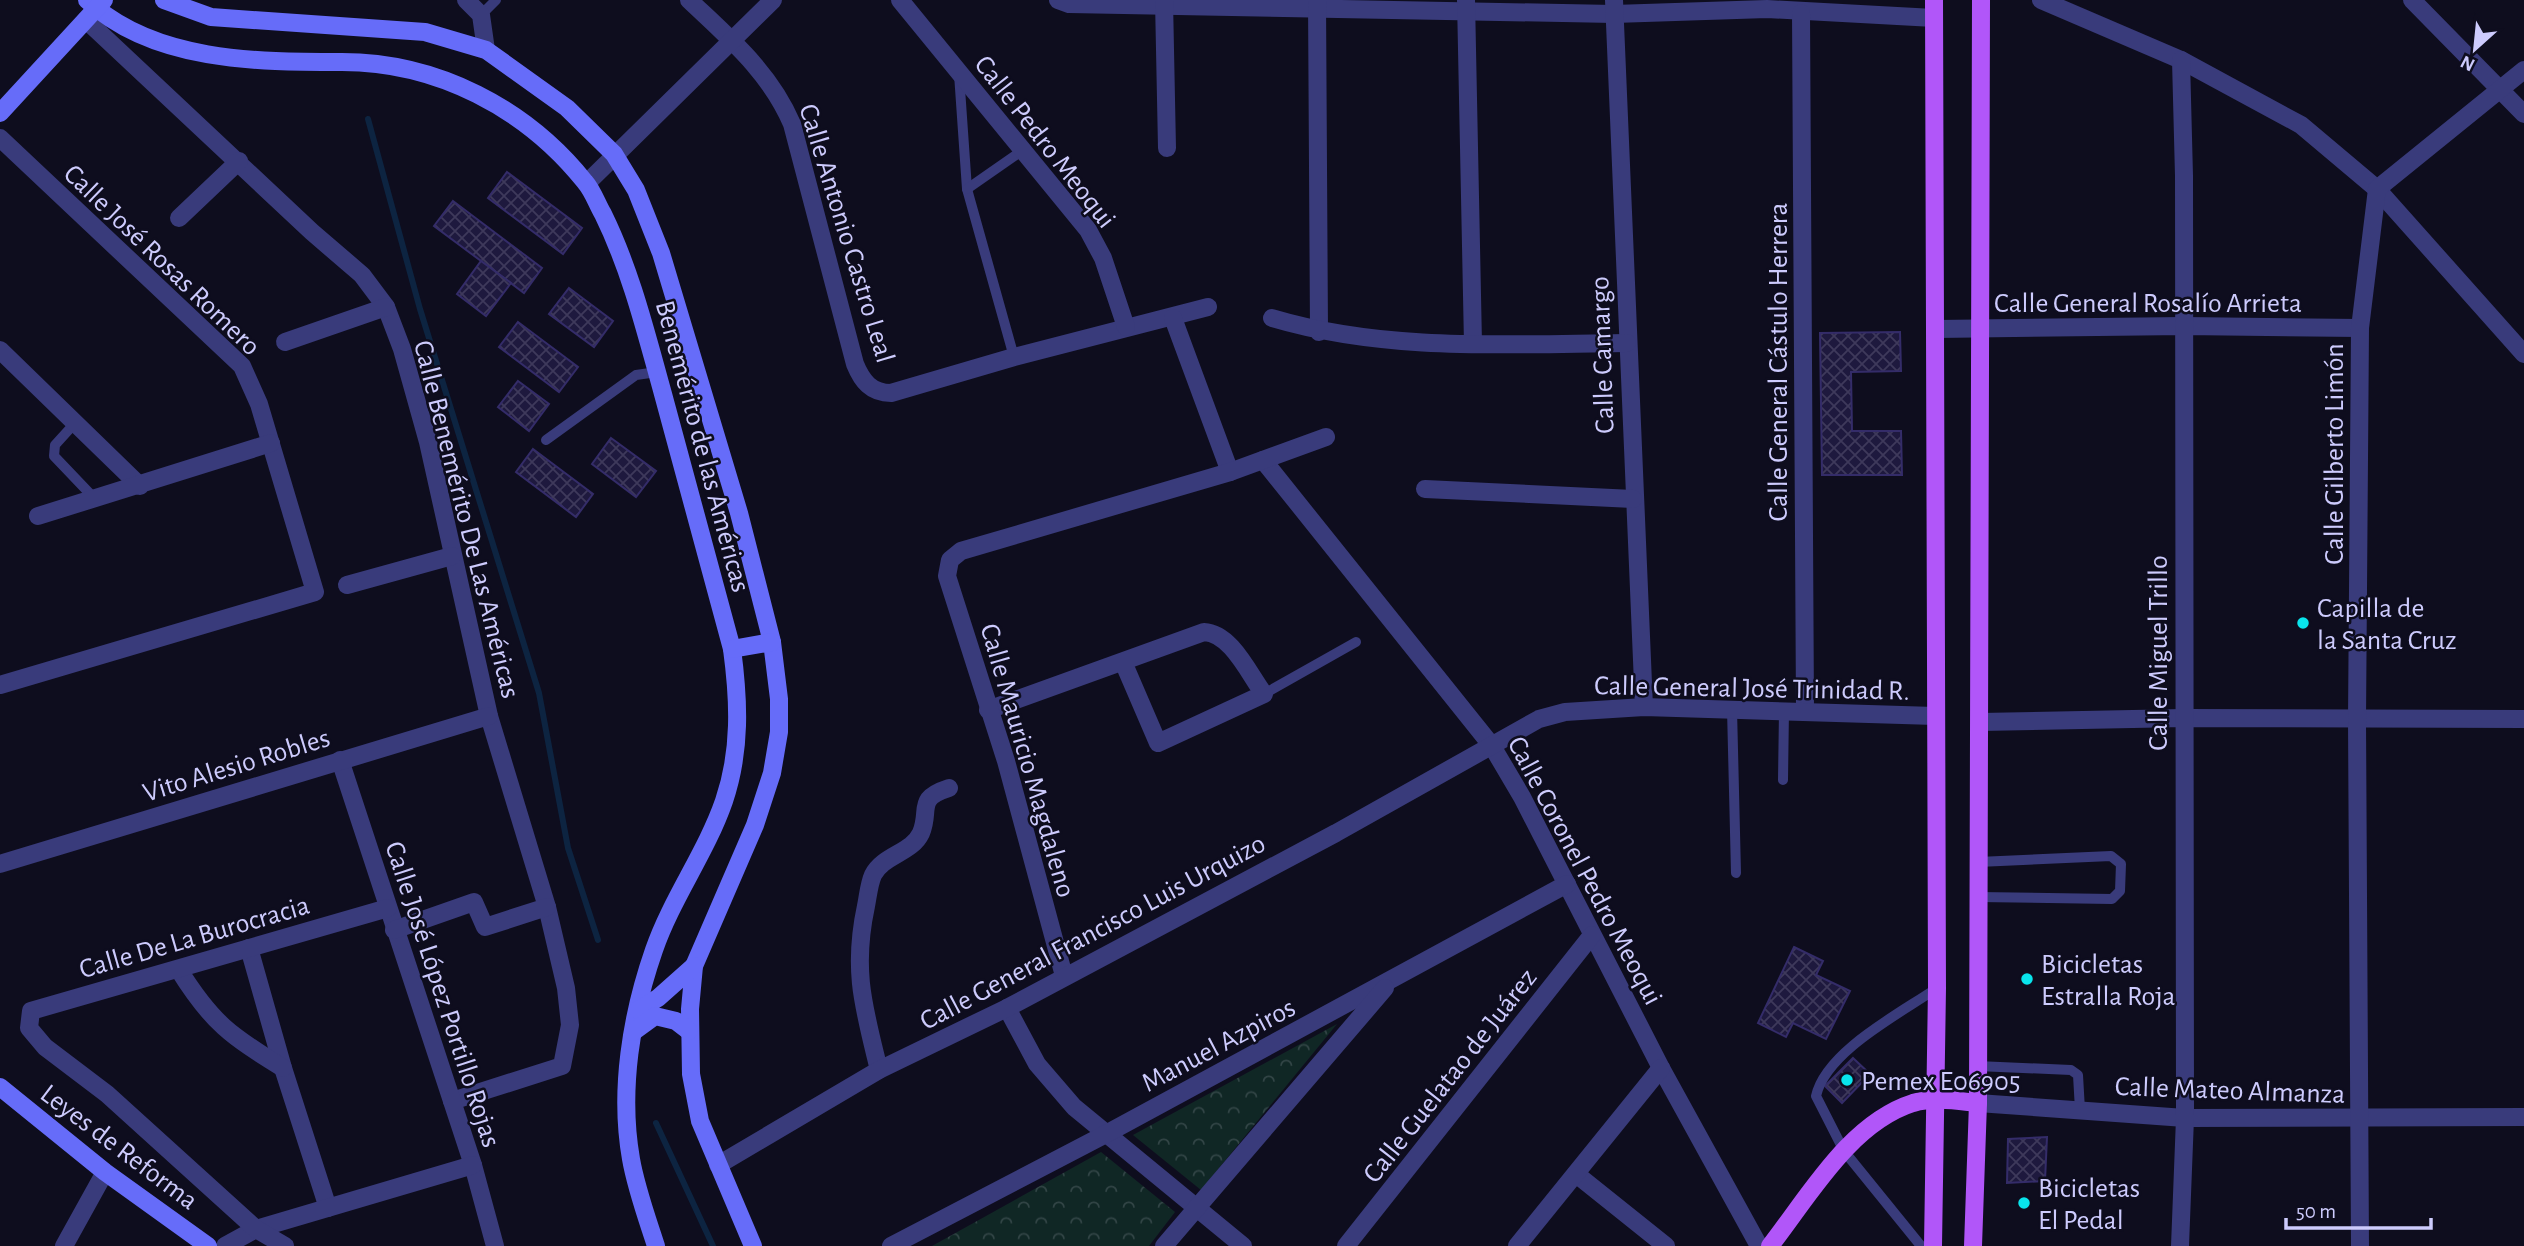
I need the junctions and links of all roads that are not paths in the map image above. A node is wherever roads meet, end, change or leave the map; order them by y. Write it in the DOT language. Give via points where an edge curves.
graph roads {
  1 [pos="164,0"];
  2 [pos="466,0"];
  3 [pos="496,0"];
  4 [pos="689,0"];
  5 [pos="772,0"];
  6 [pos="900,0"];
  7 [pos="1058,0"];
  8 [pos="1982,0"];
  9 [pos="2041,0"];
  10 [pos="2412,0"];
  11 [pos="1165,4"];
  12 [pos="1317,4"];
  13 [pos="1466,4"];
  14 [pos="1767,4"];
  15 [pos="94,7"];
  16 [pos="1614,7"];
  17 [pos="1934,9"];
  18 [pos="1801,13"];
  19 [pos="481,15"];
  20 [pos="733,41"];
  21 [pos="486,50"];
  22 [pos="2180,60"];
  23 [pos="2524,69"];
  24 [pos="959,74"];
  25 [pos="2501,91"];
  26 [pos="0,113"];
  27 [pos="2524,114"];
  28 [pos="0,138"];
  29 [pos="1167,148"];
  30 [pos="1023,150"];
  31 [pos="614,155"];
  32 [pos="239,161"];
  33 [pos="587,183"];
  34 [pos="967,189"];
  35 [pos="2377,189"];
  36 [pos="179,218"];
  37 [pos="386,307"];
  38 [pos="1208,307"];
  39 [pos="1173,318"];
  40 [pos="1272,318"];
  41 [pos="2184,326"];
  42 [pos="1126,327"];
  43 [pos="2360,328"];
  44 [pos="1936,329"];
  45 [pos="1982,329"];
  46 [pos="1319,332"];
  47 [pos="285,342"];
  48 [pos="1626,343"];
  49 [pos="1473,344"];
  50 [pos="0,350"];
  51 [pos="2524,354"];
  52 [pos="1014,357"];
  53 [pos="657,372"];
  54 [pos="75,423"];
  55 [pos="1326,437"];
  56 [pos="546,440"];
  57 [pos="271,443"];
  58 [pos="1263,460"];
  59 [pos="1230,472"];
  60 [pos="140,486"];
  61 [pos="1425,489"];
  62 [pos="95,499"];
  63 [pos="1633,499"];
  64 [pos="38,516"];
  65 [pos="452,556"];
  66 [pos="347,585"];
  67 [pos="772,642"];
  68 [pos="1356,642"];
  69 [pos="732,649"];
  70 [pos="1124,664"];
  71 [pos="0,685"];
  72 [pos="1264,694"];
  73 [pos="1644,707"];
  74 [pos="1732,709"];
  75 [pos="1784,709"];
  76 [pos="988,710"];
  77 [pos="1805,710"];
  78 [pos="489,716"];
  79 [pos="1935,716"];
  80 [pos="2183,718"];
  81 [pos="2524,719"];
  82 [pos="2357,720"];
  83 [pos="1980,722"];
  84 [pos="1492,746"];
  85 [pos="340,760"];
  86 [pos="1783,780"];
  87 [pos="949,788"];
  88 [pos="1978,862"];
  89 [pos="0,864"];
  90 [pos="1736,873"];
  91 [pos="1567,884"];
  92 [pos="1978,897"];
  93 [pos="388,908"];
  94 [pos="547,908"];
  95 [pos="394,930"];
  96 [pos="1592,935"];
  97 [pos="249,948"];
  98 [pos="694,965"];
  99 [pos="179,970"];
  100 [pos="1064,976"];
  101 [pos="1392,980"];
  102 [pos="1937,988"];
  103 [pos="1006,1008"];
  104 [pos="638,1010"];
  105 [pos="689,1031"];
  106 [pos="633,1032"];
  107 [pos="1977,1066"];
  108 [pos="283,1068"];
  109 [pos="1661,1068"];
  110 [pos="879,1070"];
  111 [pos="0,1087"];
  112 [pos="1934,1100"];
  113 [pos="452,1101"];
  114 [pos="1978,1102"];
  115 [pos="2080,1110"];
  116 [pos="2524,1117"];
  117 [pos="2185,1118"];
  118 [pos="2360,1119"];
  119 [pos="1104,1135"];
  120 [pos="1844,1151"];
  121 [pos="473,1165"];
  122 [pos="718,1166"];
  123 [pos="105,1172"];
  124 [pos="1576,1174"];
  125 [pos="328,1208"];
  126 [pos="1196,1208"];
  127 [pos="257,1229"];
  128 [pos="64,1246"];
  129 [pos="208,1246"];
  130 [pos="225,1246"];
  131 [pos="285,1246"];
  132 [pos="495,1246"];
  133 [pos="656,1246"];
  134 [pos="753,1246"];
  135 [pos="891,1246"];
  136 [pos="1164,1246"];
  137 [pos="1243,1246"];
  138 [pos="1346,1246"];
  139 [pos="1517,1246"];
  140 [pos="1666,1246"];
  141 [pos="1759,1246"];
  142 [pos="1770,1246"];
  143 [pos="1921,1246"];
  144 [pos="1933,1246"];
  145 [pos="1973,1246"];
  146 [pos="2180,1246"];
  147 [pos="2360,1246"];
  1 -- 21 [label="street, Benemérito de las Américas" via="211,17 425,32"];
  2 -- 19 [label="street"];
  3 -- 19 [label="lane"];
  4 -- 20 [label="street, Calle Antonio Castro Leal"];
  5 -- 20 [label="street"];
  6 -- 24 [label="street, Calle Pedro Meoqui"];
  7 -- 11 [label="street" via="1069,4"];
  8 -- 45 [label="main road"];
  9 -- 22 [label="street"];
  10 -- 25 [label="street"];
  11 -- 12 [label="street"];
  11 -- 29 [label="street"];
  12 -- 13 [label="street"];
  12 -- 46 [label="street"];
  13 -- 16 [label="street"];
  13 -- 49 [label="street"];
  14 -- 16 [label="street"];
  14 -- 18 [label="street"];
  15 -- 26 [label="street"];
  15 -- 32 [label="street, Calle Benemérito De Las Américas"];
  15 -- 33 [label="street, Benemérito de las Américas" via="133,31 210,55 387,65 458,83 525,124"];
  16 -- 48 [label="street, Calle Camargo"];
  17 -- 18 [label="street"];
  17 -- 44 [label="main road"];
  18 -- 77 [label="street, Calle General Cástulo Herrera"];
  19 -- 21 [label="street"];
  20 -- 31 [label="street"];
  20 -- 52 [label="street, Calle Antonio Castro Leal" via="775,88 792,124 861,380 891,393"];
  21 -- 31 [label="street, Benemérito de las Américas" via="567,108"];
  22 -- 35 [label="street" via="2301,125"];
  22 -- 41 [label="street, Calle Miguel Trillo"];
  23 -- 25 [label="street"];
  24 -- 30 [label="street, Calle Pedro Meoqui"];
  24 -- 34 [label="lane"];
  25 -- 27 [label="street"];
  25 -- 35 [label="street"];
  28 -- 57 [label="street, Calle José Rosas Romero" via="242,366"];
  30 -- 34 [label="lane"];
  30 -- 42 [label="street, Calle Pedro Meoqui" via="1088,230 1103,258"];
  31 -- 33 [label="street"];
  31 -- 67 [label="street, Benemérito de las Américas" via="636,190 661,253 739,513"];
  32 -- 36 [label="street"];
  32 -- 37 [label="street, Calle Benemérito De Las Américas" via="362,275"];
  33 -- 53 [label="street, Benemérito de las Américas" via="619,250"];
  34 -- 52 [label="lane"];
  35 -- 43 [label="street, Calle Gilberto Limón"];
  35 -- 51 [label="street"];
  37 -- 47 [label="street"];
  37 -- 65 [label="street, Calle Benemérito De Las Américas" via="428,442"];
  38 -- 39 [label="street"];
  39 -- 42 [label="street"];
  39 -- 59 [label="street"];
  40 -- 46 [label="street"];
  41 -- 43 [label="street, Calle General Rosalío Arrieta"];
  41 -- 45 [label="street, Calle General Rosalío Arrieta"];
  41 -- 80 [label="street, Calle Miguel Trillo"];
  42 -- 52 [label="street"];
  43 -- 82 [label="street, Calle Gilberto Limón"];
  44 -- 45 [label="street, Calle General Rosalío Arrieta"];
  44 -- 79 [label="main road"];
  45 -- 83 [label="main road"];
  46 -- 49 [label="street"];
  48 -- 49 [label="street"];
  48 -- 63 [label="street, Calle Camargo"];
  50 -- 54 [label="street"];
  53 -- 56 [label="lane" via="636,375"];
  53 -- 69 [label="street, Benemérito de las Américas"];
  54 -- 60 [label="street"];
  54 -- 62 [label="lane" via="55,445 54,456"];
  55 -- 58 [label="street"];
  57 -- 60 [label="street"];
  57 -- 71 [label="street, Calle José Rosas Romero" via="316,592"];
  58 -- 59 [label="street"];
  58 -- 84 [label="street, Calle Coronel Pedro Meoqui"];
  59 -- 76 [label="street, Calle Mauricio Magdaleno" via="961,551 950,560 947,576"];
  60 -- 62 [label="street"];
  61 -- 63 [label="street"];
  62 -- 64 [label="street"];
  63 -- 73 [label="street, Calle Camargo"];
  65 -- 66 [label="street"];
  65 -- 78 [label="street, Calle Benemérito De Las Américas"];
  67 -- 69 [label="street"];
  67 -- 98 [label="street, Benemérito de las Américas" via="779,732 772,773 755,825"];
  68 -- 72 [label="lane"];
  69 -- 104 [label="street, Benemérito de las Américas" via="738,694 736,750 724,801 654,951"];
  70 -- 72 [label="street" via="1209,633 1226,642"];
  70 -- 72 [label="street" via="1158,744"];
  70 -- 76 [label="street"];
  73 -- 74 [label="street, Calle General José Trinidad R."];
  73 -- 84 [label="street, Calle General José Trinidad R." via="1565,712 1539,719"];
  74 -- 75 [label="street, Calle General José Trinidad R."];
  74 -- 90 [label="lane"];
  75 -- 77 [label="street, Calle General José Trinidad R."];
  75 -- 86 [label="lane"];
  76 -- 100 [label="street, Calle Mauricio Magdaleno"];
  77 -- 79 [label="street, Calle General José Trinidad R."];
  78 -- 85 [label="street, Vito Alesio Robles"];
  78 -- 94 [label="street, Calle Benemérito De Las Américas"];
  79 -- 102 [label="main road"];
  80 -- 82 [label="street"];
  80 -- 83 [label="street"];
  80 -- 117 [label="street, Calle Miguel Trillo"];
  81 -- 82 [label="street"];
  82 -- 118 [label="street, Calle Gilberto Limón"];
  83 -- 88 [label="main road"];
  84 -- 91 [label="street, Calle Coronel Pedro Meoqui"];
  84 -- 100 [label="street, Calle General Francisco Luis Urquizo"];
  85 -- 89 [label="street, Vito Alesio Robles"];
  85 -- 93 [label="street, Calle José López Portillo Rojas"];
  87 -- 110 [label="street" via="927,800 921,832 912,845 879,866 870,887 858,975"];
  88 -- 92 [label="main road"];
  88 -- 92 [label="lane" via="2111,856 2121,864 2120,891 2112,899"];
  91 -- 96 [label="street, Calle Coronel Pedro Meoqui"];
  91 -- 101 [label="street, Manuel Azpiros"];
  92 -- 107 [label="main road"];
  93 -- 95 [label="street, Calle José López Portillo Rojas"];
  93 -- 97 [label="street, Calle De La Burocracia"];
  94 -- 95 [label="street" via="485,927 474,902"];
  94 -- 113 [label="street, Calle Benemérito De Las Américas" via="570,1024 562,1066"];
  95 -- 113 [label="street, Calle José López Portillo Rojas"];
  96 -- 109 [label="street, Calle Coronel Pedro Meoqui"];
  96 -- 138 [label="street, Calle Guelatao de Juárez"];
  97 -- 99 [label="street, Calle De La Burocracia"];
  97 -- 108 [label="street"];
  98 -- 104 [label="street"];
  98 -- 105 [label="street, Benemérito de las Américas"];
  99 -- 108 [label="street" via="202,1007 219,1024"];
  99 -- 127 [label="street, Calle De La Burocracia" via="31,1010 29,1028 45,1047 107,1094"];
  100 -- 103 [label="street, Calle General Francisco Luis Urquizo"];
  101 -- 119 [label="street, Manuel Azpiros"];
  101 -- 126 [label="street"];
  102 -- 112 [label="main road"];
  102 -- 120 [label="lane" via="1847,1050 1818,1087 1818,1104"];
  103 -- 110 [label="street, Calle General Francisco Luis Urquizo"];
  103 -- 119 [label="street" via="1051,1082"];
  104 -- 106 [label="street, Benemérito de las Américas"];
  105 -- 106 [label="street" via="676,1021 655,1016"];
  105 -- 122 [label="street, Benemérito de las Américas" via="700,1121"];
  106 -- 133 [label="street, Benemérito de las Américas" via="625,1111 631,1160"];
  107 -- 114 [label="main road"];
  107 -- 115 [label="lane" via="2071,1070 2078,1076"];
  108 -- 125 [label="street"];
  109 -- 124 [label="street"];
  109 -- 141 [label="street, Calle Coronel Pedro Meoqui"];
  110 -- 122 [label="street, Calle General Francisco Luis Urquizo"];
  111 -- 123 [label="street, Leyes de Reforma"];
  112 -- 114 [label="main road, Calle Mateo Almanza"];
  112 -- 120 [label="main road, Calle Mateo Almanza" via="1888,1114"];
  112 -- 144 [label="main road"];
  113 -- 121 [label="street, Calle José López Portillo Rojas"];
  114 -- 115 [label="street, Calle Mateo Almanza"];
  114 -- 145 [label="main road"];
  115 -- 117 [label="street, Calle Mateo Almanza"];
  116 -- 118 [label="street, Calle Mateo Almanza"];
  117 -- 118 [label="street, Calle Mateo Almanza"];
  117 -- 146 [label="street, Calle Miguel Trillo"];
  118 -- 147 [label="street, Calle Gilberto Limón"];
  119 -- 126 [label="street"];
  119 -- 135 [label="street, Manuel Azpiros"];
  120 -- 142 [label="main road, Calle Mateo Almanza"];
  120 -- 143 [label="lane"];
  121 -- 125 [label="street"];
  121 -- 132 [label="street, Calle José López Portillo Rojas"];
  122 -- 134 [label="street, Benemérito de las Américas"];
  123 -- 128 [label="street"];
  123 -- 129 [label="street, Leyes de Reforma"];
  124 -- 139 [label="street"];
  124 -- 140 [label="street"];
  125 -- 127 [label="street"];
  126 -- 136 [label="street"];
  126 -- 137 [label="street"];
  127 -- 130 [label="street"];
  127 -- 131 [label="street"];
}
